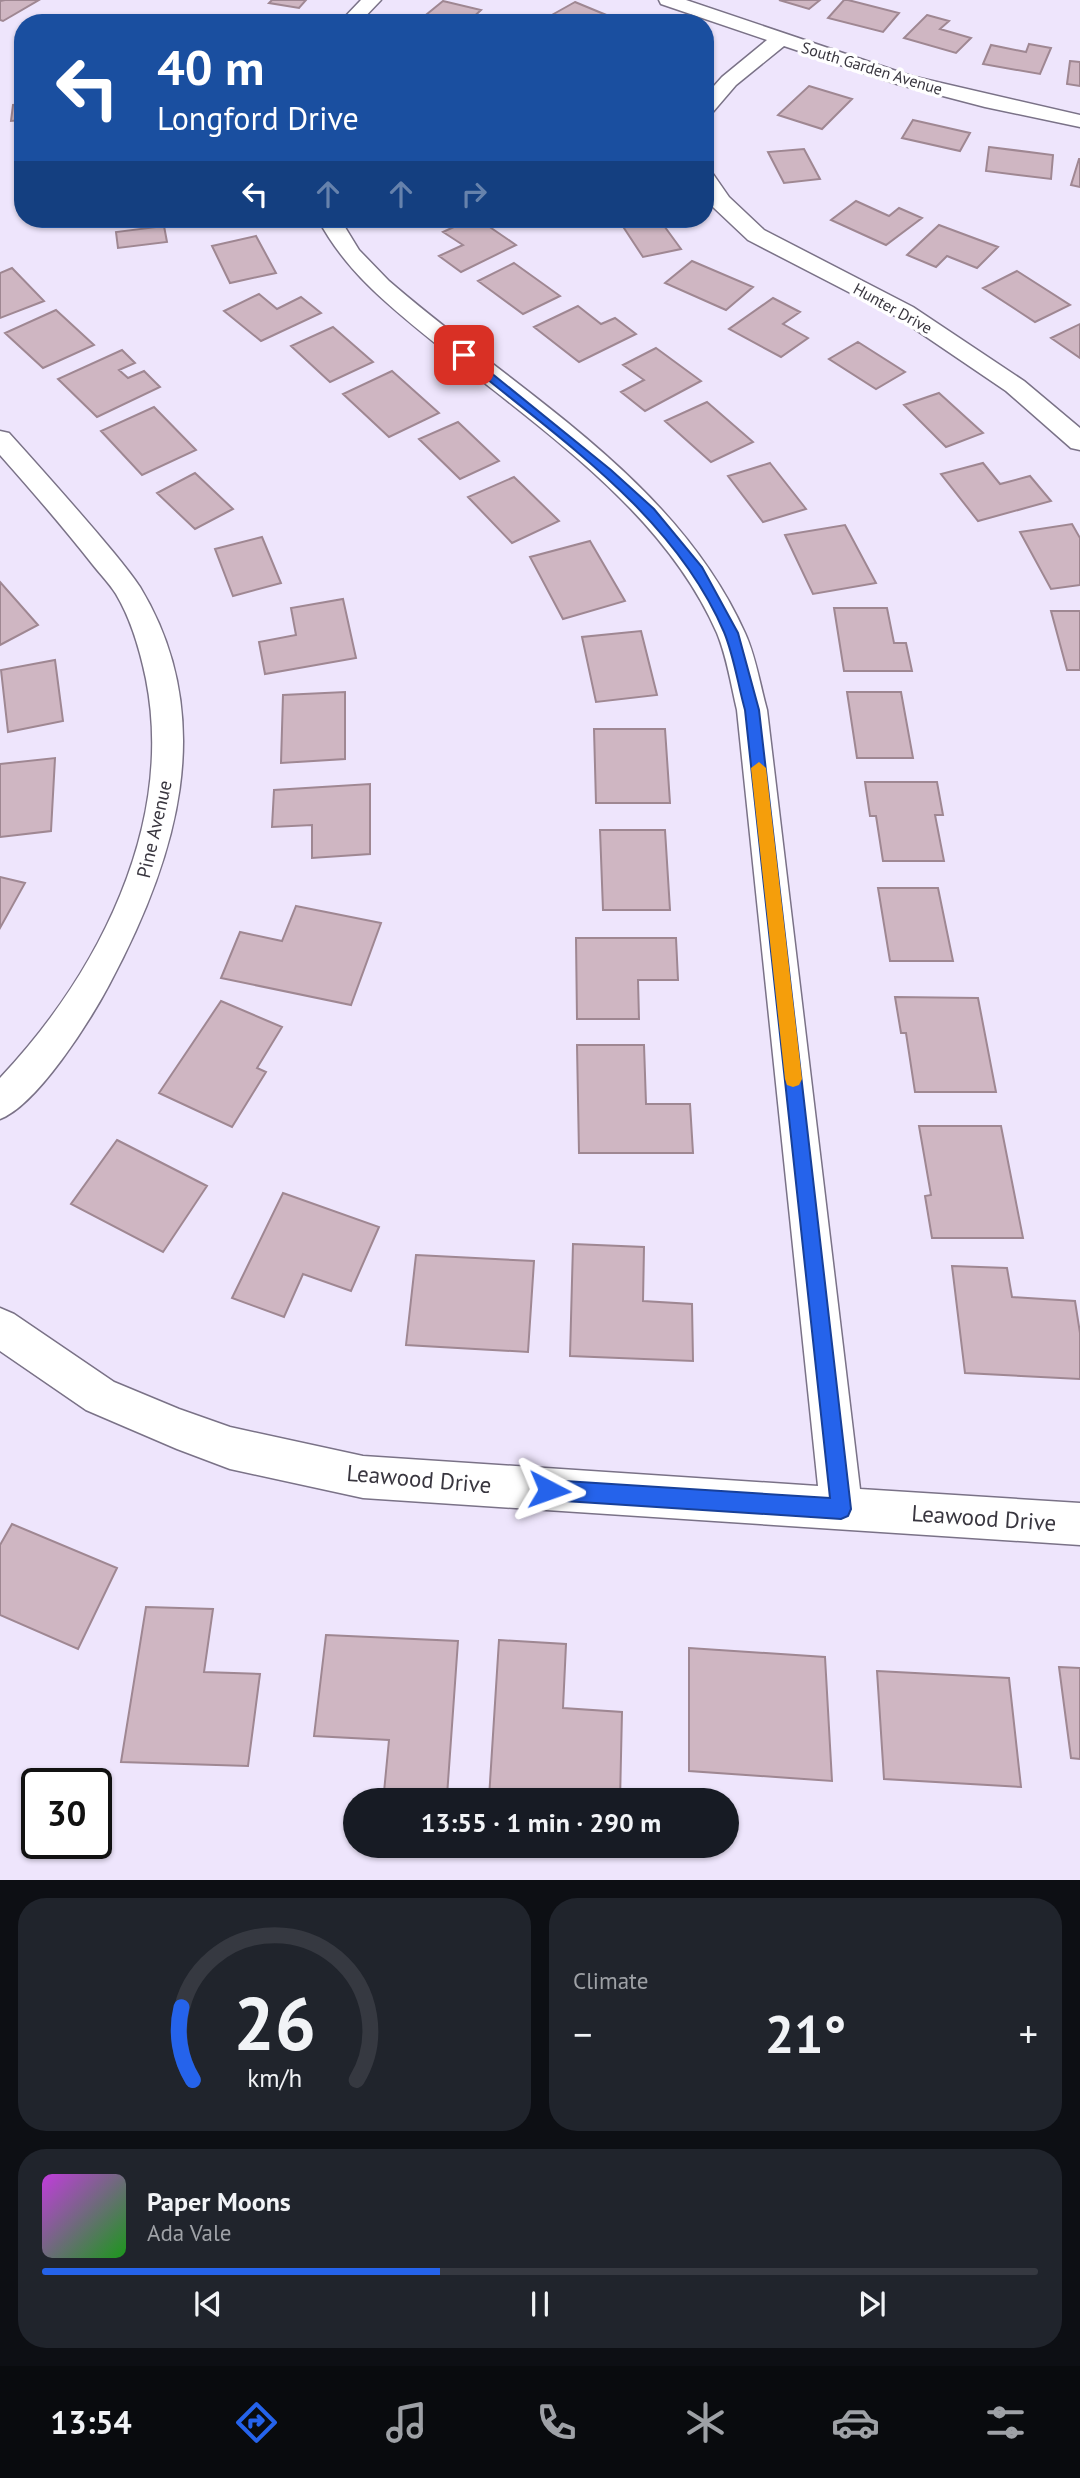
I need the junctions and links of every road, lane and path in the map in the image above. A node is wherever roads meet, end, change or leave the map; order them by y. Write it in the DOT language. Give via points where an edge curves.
graph roads {
  1 [pos="372,0"];
  2 [pos="668,0"];
  3 [pos="357,14"];
  4 [pos="708,14"];
  5 [pos="714,16"];
  6 [pos="780,39"];
  7 [pos="714,98"];
  8 [pos="1080,121"];
  9 [pos="714,191"];
  10 [pos="335,228"];
  11 [pos="0,439"];
  12 [pos="1080,442"];
  13 [pos="0,1103"];
  14 [pos="0,1328"];
  15 [pos="841,1509"];
  16 [pos="1080,1524"];
  1 -- 3 [label="street"];
  2 -- 4 [label="street, South Garden Avenue"];
  5 -- 6 [label="street, South Garden Avenue"];
  6 -- 7 [label="street"];
  6 -- 8 [label="street, South Garden Avenue" via="944,90"];
  9 -- 12 [label="street, Hunter Drive" via="756,235 917,319 1015,386"];
  10 -- 15 [label="street" via="356,261 403,304 650,512 697,570 731,633 752,710"];
  11 -- 13 [label="street, Pine Avenue" via="83,532 129,592 155,650 169,721 164,804 143,881 105,964 58,1037"];
  14 -- 15 [label="street, Leawood Drive" via="100,1396 177,1429 230,1448 363,1478"];
  15 -- 16 [label="street, Leawood Drive"];
}
